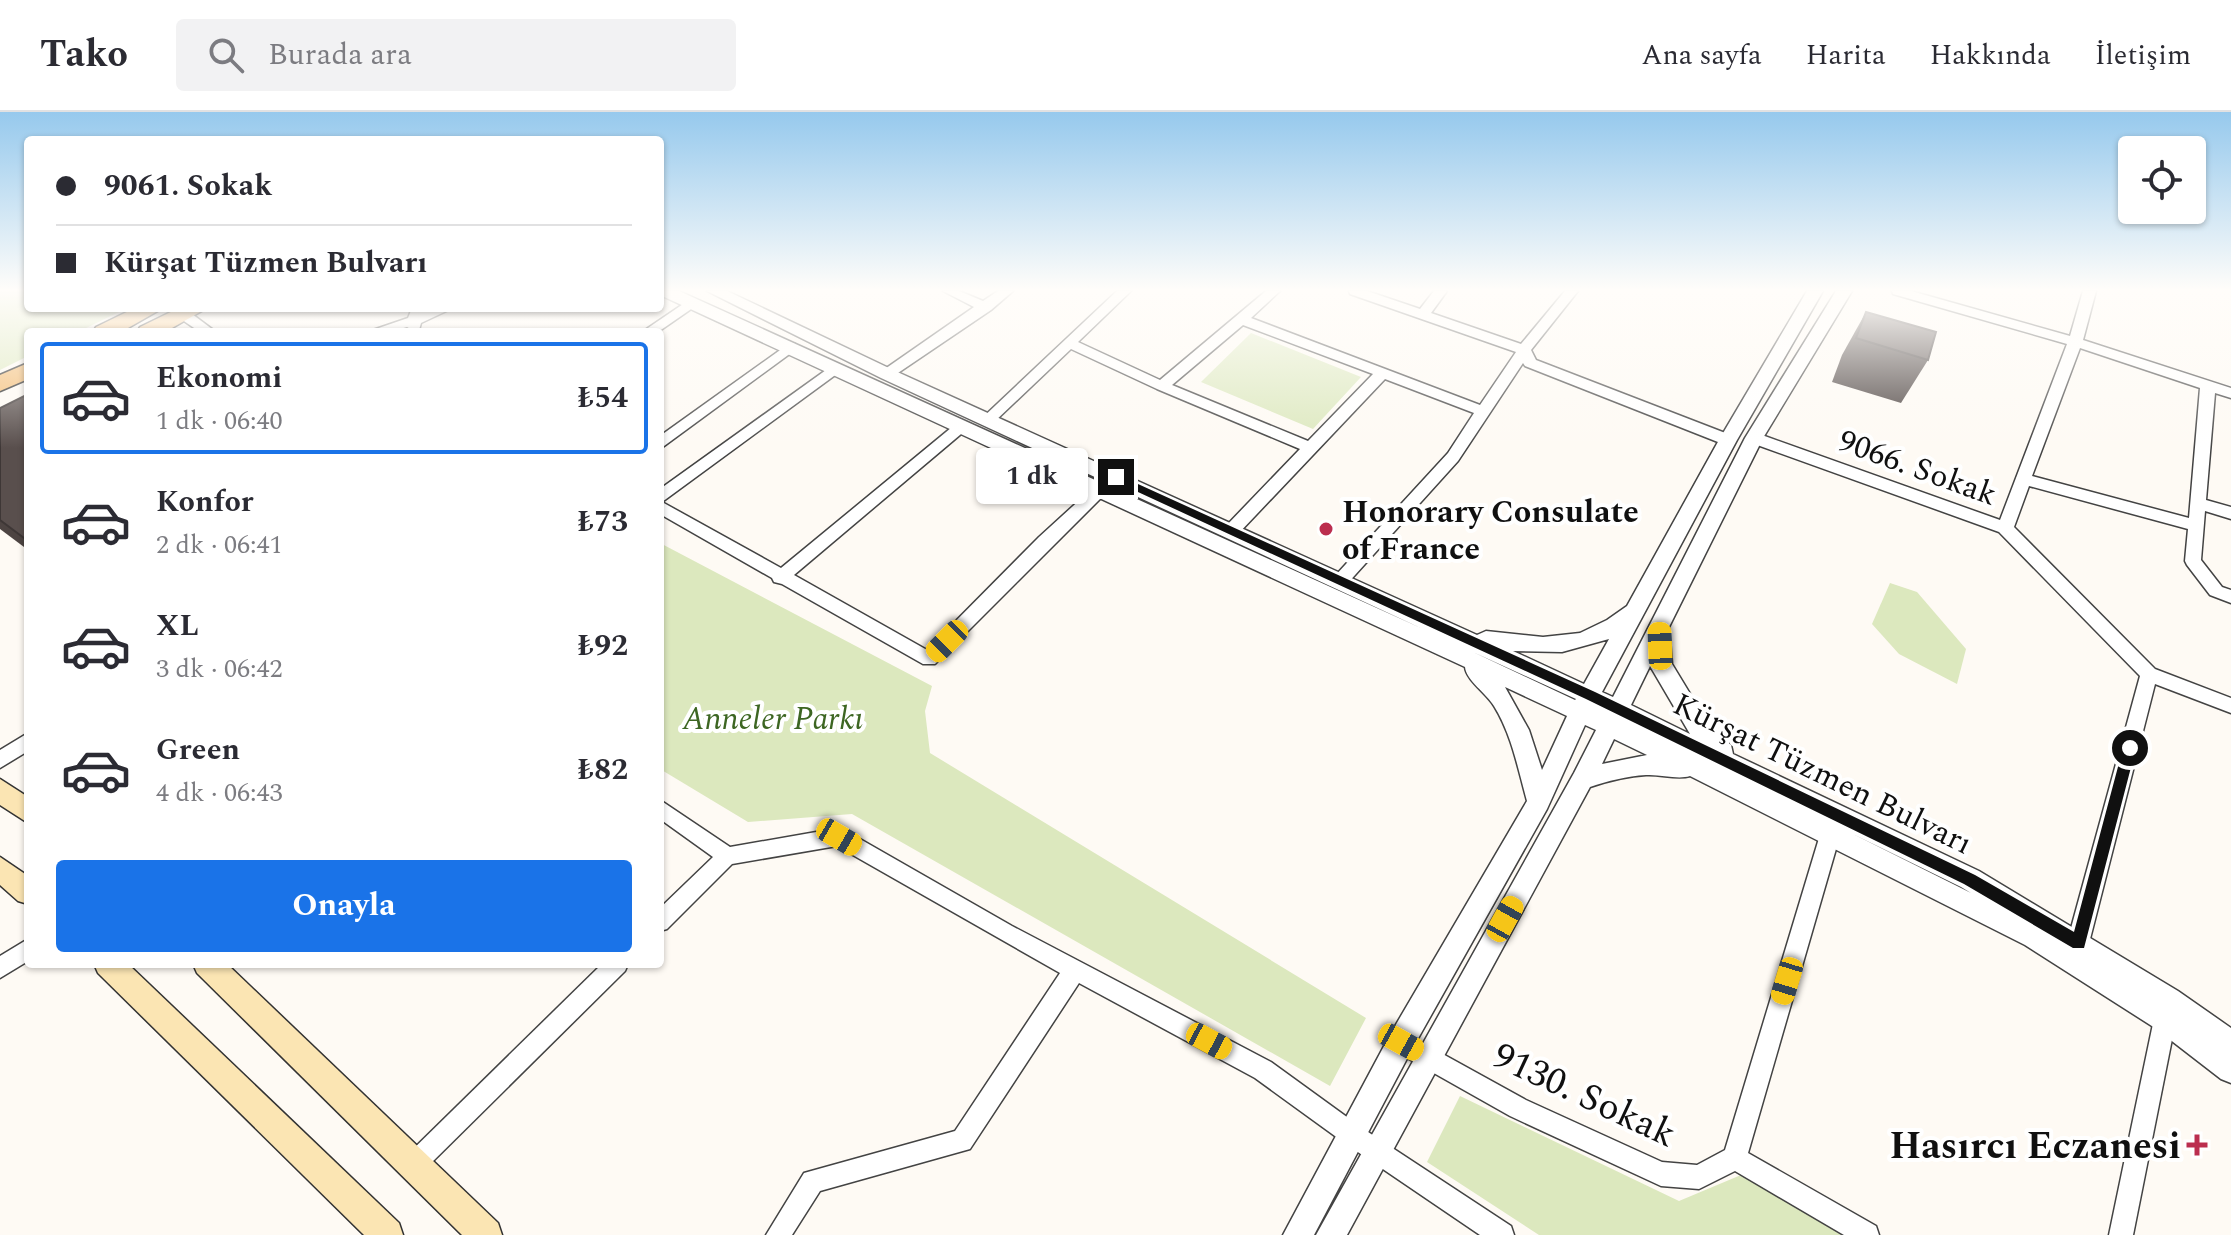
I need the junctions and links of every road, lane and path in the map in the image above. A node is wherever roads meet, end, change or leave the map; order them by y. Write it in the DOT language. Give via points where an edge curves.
graph roads {
  1 [pos="782,343"];
  2 [pos="829,343"];
  3 [pos="932,343"];
  4 [pos="1069,343"];
  5 [pos="1212,343"];
  6 [pos="1306,343"];
  7 [pos="1506,343"];
  8 [pos="1529,343"];
  9 [pos="1784,343"];
  10 [pos="1812,343"];
  11 [pos="2074,343"];
  12 [pos="2079,343"];
  13 [pos="790,347"];
  14 [pos="1524,350"];
  15 [pos="833,370"];
  16 [pos="24,372"];
  17 [pos="1383,372"];
  18 [pos="887,374"];
  19 [pos="0,384"];
  20 [pos="1162,386"];
  21 [pos="2208,386"];
  22 [pos="24,393"];
  23 [pos="2231,393"];
  24 [pos="0,404"];
  25 [pos="1483,411"];
  26 [pos="988,420"];
  27 [pos="962,426"];
  28 [pos="1754,438"];
  29 [pos="1728,440"];
  30 [pos="664,441"];
  31 [pos="1311,448"];
  32 [pos="2023,479"];
  33 [pos="1101,490"];
  34 [pos="664,494"];
  35 [pos="2196,502"];
  36 [pos="664,509"];
  37 [pos="2231,513"];
  38 [pos="2195,525"];
  39 [pos="2005,528"];
  40 [pos="1231,531"];
  41 [pos="780,578"];
  42 [pos="1340,581"];
  43 [pos="2231,597"];
  44 [pos="1641,601"];
  45 [pos="1659,627"];
  46 [pos="1450,641"];
  47 [pos="2149,674"];
  48 [pos="1585,704"];
  49 [pos="2231,706"];
  50 [pos="1614,718"];
  51 [pos="24,744"];
  52 [pos="0,760"];
  53 [pos="1582,780"];
  54 [pos="1745,782"];
  55 [pos="0,790"];
  56 [pos="1539,802"];
  57 [pos="24,809"];
  58 [pos="664,811"];
  59 [pos="1830,835"];
  60 [pos="727,856"];
  61 [pos="0,869"];
  62 [pos="24,889"];
  63 [pos="664,918"];
  64 [pos="2078,943"];
  65 [pos="24,952"];
  66 [pos="0,968"];
  67 [pos="112,968"];
  68 [pos="211,968"];
  69 [pos="613,968"];
  70 [pos="1075,970"];
  71 [pos="2165,1019"];
  72 [pos="1401,1042"];
  73 [pos="2231,1044"];
  74 [pos="1427,1057"];
  75 [pos="2231,1069"];
  76 [pos="1354,1136"];
  77 [pos="1376,1151"];
  78 [pos="1735,1158"];
  79 [pos="411,1167"];
  80 [pos="387,1235"];
  81 [pos="486,1235"];
  82 [pos="778,1235"];
  83 [pos="1298,1235"];
  84 [pos="1331,1235"];
  85 [pos="1502,1235"];
  86 [pos="1867,1235"];
  87 [pos="2121,1235"];
  1 -- 13 [label="street, Kürşat Tüzmen Bulvarı"];
  2 -- 18 [label="street, Kürşat Tüzmen Bulvarı"];
  3 -- 18 [label="street"];
  4 -- 20 [label="street"];
  4 -- 26 [label="street"];
  5 -- 20 [label="street"];
  6 -- 17 [label="street"];
  7 -- 14 [label="street"];
  8 -- 14 [label="street"];
  9 -- 29 [label="street"];
  10 -- 28 [label="street"];
  11 -- 32 [label="street"];
  12 -- 21 [label="street"];
  13 -- 15 [label="street, Kürşat Tüzmen Bulvarı"];
  13 -- 30 [label="street"];
  14 -- 25 [label="street"];
  14 -- 29 [label="street" via="1530,363"];
  15 -- 27 [label="street, Kürşat Tüzmen Bulvarı"];
  15 -- 34 [label="street"];
  16 -- 19 [label="main road"];
  17 -- 25 [label="street"];
  17 -- 31 [label="street"];
  18 -- 26 [label="street, Kürşat Tüzmen Bulvarı"];
  20 -- 31 [label="street"];
  21 -- 23 [label="street"];
  21 -- 35 [label="street"];
  22 -- 24 [label="main road"];
  25 -- 42 [label="street" via="1453,457"];
  26 -- 40 [label="street, Kürşat Tüzmen Bulvarı"];
  27 -- 33 [label="street, Kürşat Tüzmen Bulvarı"];
  27 -- 41 [label="street"];
  28 -- 39 [label="street, 9066. Sokak"];
  28 -- 45 [label="street"];
  29 -- 44 [label="street"];
  31 -- 40 [label="street"];
  32 -- 38 [label="street"];
  32 -- 39 [label="street"];
  33 -- 41 [label="street" via="929,659"];
  33 -- 46 [label="street, Kürşat Tüzmen Bulvarı"];
  35 -- 37 [label="street"];
  35 -- 38 [label="street"];
  36 -- 41 [label="street"];
  38 -- 43 [label="street" via="2193,561 2216,591"];
  39 -- 47 [label="street, 9066. Sokak"];
  40 -- 42 [label="street, Kürşat Tüzmen Bulvarı"];
  42 -- 46 [label="street, Kürşat Tüzmen Bulvarı"];
  44 -- 46 [label="street" via="1614,630 1544,648"];
  44 -- 48 [label="street"];
  45 -- 50 [label="street"];
  45 -- 54 [label="street" via="1661,665 1679,698 1704,737"];
  46 -- 48 [label="street, Kürşat Tüzmen Bulvarı"];
  46 -- 56 [label="street" via="1506,703"];
  47 -- 49 [label="street"];
  47 -- 64 [label="street"];
  48 -- 50 [label="street, Kürşat Tüzmen Bulvarı"];
  48 -- 56 [label="street"];
  50 -- 53 [label="street"];
  50 -- 54 [label="street, Kürşat Tüzmen Bulvarı"];
  51 -- 52 [label="street"];
  53 -- 54 [label="street" via="1626,766 1669,765"];
  53 -- 74 [label="street"];
  54 -- 59 [label="street, Kürşat Tüzmen Bulvarı"];
  54 -- 64 [label="street, Kürşat Tüzmen Bulvarı" via="1970,879"];
  55 -- 57 [label="main road"];
  56 -- 72 [label="street"];
  58 -- 60 [label="street"];
  59 -- 71 [label="street, Kürşat Tüzmen Bulvarı" via="2034,937"];
  59 -- 78 [label="street"];
  60 -- 63 [label="street"];
  60 -- 70 [label="street" via="839,837"];
  61 -- 62 [label="main road"];
  64 -- 73 [label="street, Kürşat Tüzmen Bulvarı"];
  65 -- 66 [label="street"];
  67 -- 80 [label="main road"];
  68 -- 79 [label="main road" via="280,1029"];
  69 -- 79 [label="street"];
  70 -- 76 [label="street" via="1263,1070"];
  70 -- 82 [label="street" via="962,1141 812,1181"];
  71 -- 75 [label="street, Kürşat Tüzmen Bulvarı"];
  71 -- 87 [label="street"];
  72 -- 74 [label="street, 9130. Sokak"];
  72 -- 76 [label="street"];
  74 -- 77 [label="street"];
  74 -- 78 [label="street, 9130. Sokak" via="1518,1108 1661,1174 1699,1177"];
  76 -- 77 [label="street"];
  76 -- 83 [label="street"];
  77 -- 84 [label="street"];
  77 -- 85 [label="street"];
  78 -- 86 [label="street"];
  79 -- 81 [label="main road"];
}
